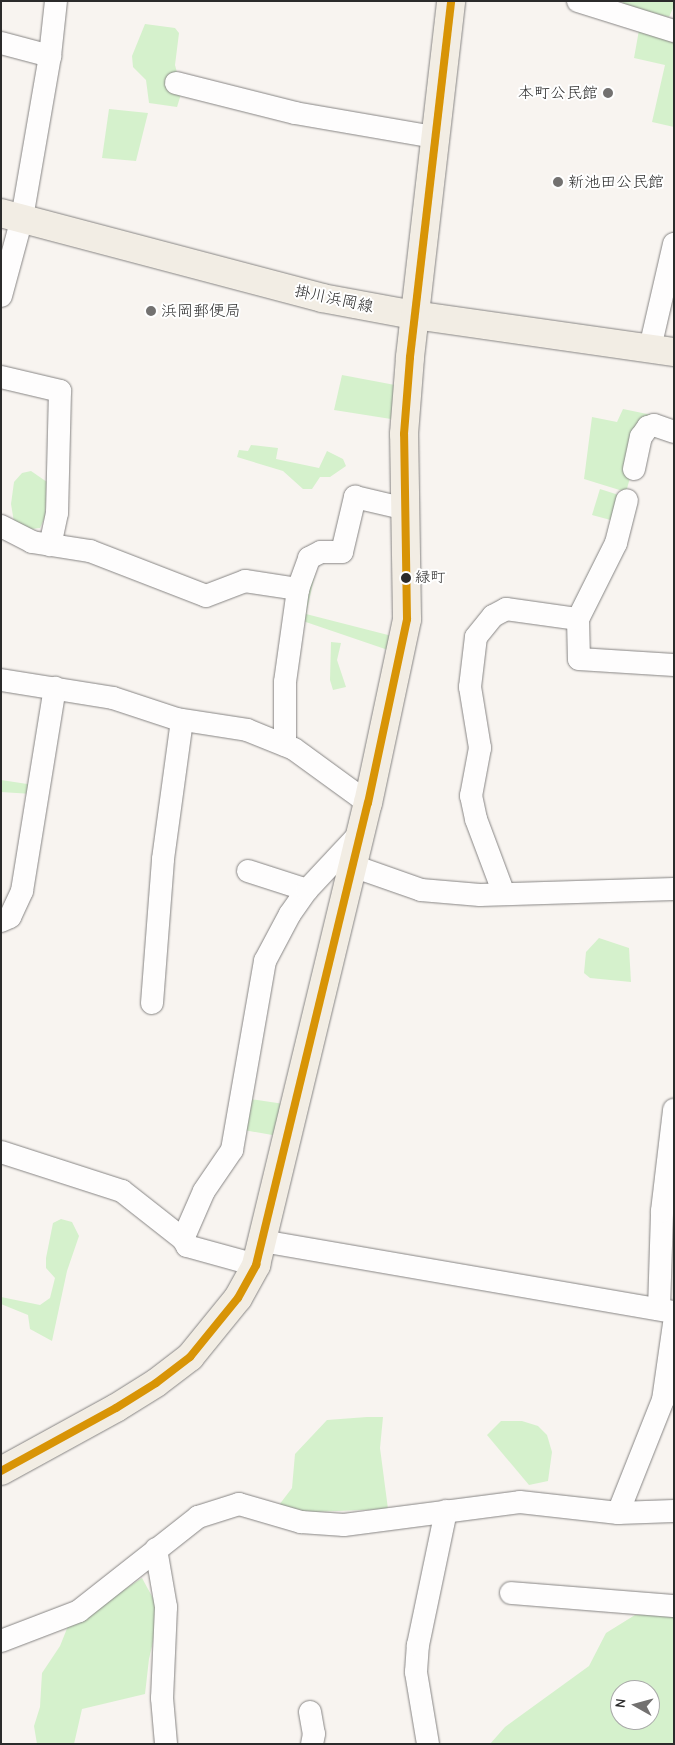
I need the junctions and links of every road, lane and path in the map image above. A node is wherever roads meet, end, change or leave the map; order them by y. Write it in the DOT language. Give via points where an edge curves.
graph roads {
  1 [pos="56,1"];
  2 [pos="451,1"];
  3 [pos="578,1"];
  4 [pos="674,31"];
  5 [pos="1,44"];
  6 [pos="50,56"];
  7 [pos="176,83"];
  8 [pos="434,137"];
  9 [pos="12,216"];
  10 [pos="674,244"];
  11 [pos="1,296"];
  12 [pos="414,315"];
  13 [pos="662,350"];
  14 [pos="1,376"];
  15 [pos="674,432"];
  16 [pos="634,469"];
  17 [pos="627,500"];
  18 [pos="406,509"];
  19 [pos="1,526"];
  20 [pos="50,545"];
  21 [pos="298,589"];
  22 [pos="578,619"];
  23 [pos="674,665"];
  24 [pos="1,680"];
  25 [pos="56,688"];
  26 [pos="182,720"];
  27 [pos="285,745"];
  28 [pos="368,804"];
  29 [pos="361,832"];
  30 [pos="352,866"];
  31 [pos="248,871"];
  32 [pos="674,889"];
  33 [pos="308,890"];
  34 [pos="504,894"];
  35 [pos="1,920"];
  36 [pos="152,1003"];
  37 [pos="674,1110"];
  38 [pos="1,1152"];
  39 [pos="183,1239"];
  40 [pos="259,1253"];
  41 [pos="669,1315"];
  42 [pos="1,1471"];
  43 [pos="446,1511"];
  44 [pos="674,1511"];
  45 [pos="618,1513"];
  46 [pos="156,1549"];
  47 [pos="511,1593"];
  48 [pos="674,1606"];
  49 [pos="1,1641"];
  50 [pos="310,1712"];
  51 [pos="166,1744"];
  52 [pos="312,1744"];
  53 [pos="428,1744"];
  1 -- 6 [label="street"];
  2 -- 8 [label="main road"];
  3 -- 4 [label="street"];
  5 -- 6 [label="street"];
  6 -- 9 [label="street"];
  7 -- 8 [label="street" via="295,113"];
  8 -- 12 [label="main road"];
  9 -- 11 [label="street"];
  9 -- 12 [label="main road, 掛川浜岡線" via="322,298"];
  10 -- 13 [label="street"];
  12 -- 13 [label="main road, 掛川浜岡線"];
  12 -- 18 [label="main road" via="404,434"];
  14 -- 20 [label="street" via="60,391 57,513"];
  15 -- 16 [label="street" via="648,427 641,437"];
  17 -- 22 [label="street" via="616,543"];
  18 -- 21 [label="street" via="355,497 342,552 321,552 309,558"];
  18 -- 28 [label="main road" via="407,619"];
  19 -- 20 [label="street" via="32,542"];
  20 -- 21 [label="street" via="90,551 206,596 245,581"];
  21 -- 27 [label="street" via="285,682"];
  22 -- 23 [label="street" via="579,659"];
  22 -- 34 [label="street" via="506,609 493,616 476,637 470,687 480,748 471,796 476,819"];
  24 -- 25 [label="street"];
  25 -- 26 [label="street" via="113,698"];
  25 -- 35 [label="street" via="22,890 10,917"];
  26 -- 27 [label="street" via="247,730"];
  26 -- 36 [label="street" via="163,860"];
  27 -- 28 [label="street"];
  28 -- 29 [label="main road"];
  29 -- 30 [label="main road"];
  29 -- 33 [label="street"];
  30 -- 34 [label="street" via="421,890"];
  30 -- 40 [label="main road"];
  31 -- 33 [label="street"];
  32 -- 34 [label="street"];
  33 -- 39 [label="street" via="290,914 265,961 232,1150 204,1191"];
  37 -- 41 [label="street" via="662,1211"];
  38 -- 39 [label="street" via="122,1191"];
  39 -- 40 [label="street" via="187,1246"];
  40 -- 41 [label="street"];
  40 -- 42 [label="main road" via="218,1326 190,1357 116,1408"];
  41 -- 45 [label="street" via="662,1400"];
  43 -- 45 [label="street" via="520,1502"];
  43 -- 46 [label="street" via="344,1526 301,1522 239,1504 198,1517"];
  43 -- 53 [label="street" via="416,1672"];
  44 -- 45 [label="street"];
  46 -- 49 [label="street" via="79,1611"];
  46 -- 51 [label="street" via="166,1607 162,1698"];
  47 -- 48 [label="street"];
  50 -- 52 [label="street" via="314,1734"];
}
